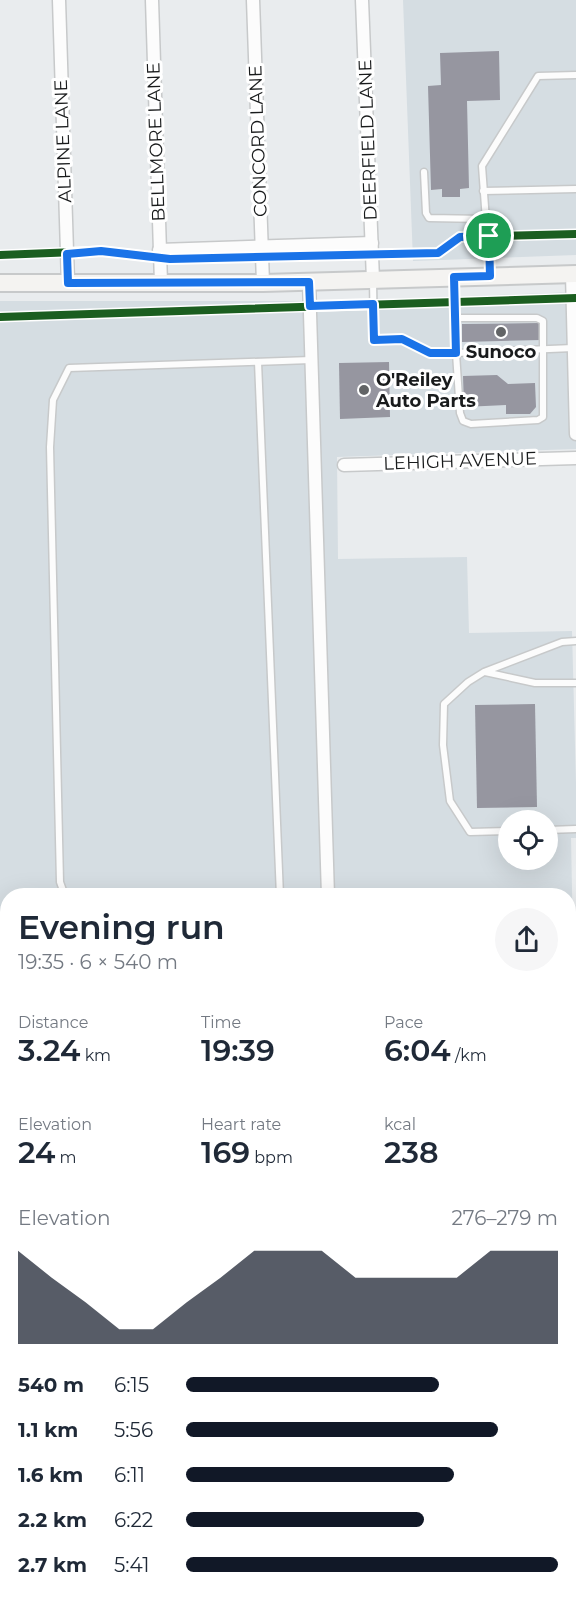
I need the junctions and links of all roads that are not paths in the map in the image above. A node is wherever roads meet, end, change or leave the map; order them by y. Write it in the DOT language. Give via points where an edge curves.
graph roads {
  1 [pos="59,0"];
  2 [pos="152,0"];
  3 [pos="253,0"];
  4 [pos="362,0"];
  5 [pos="576,75"];
  6 [pos="424,172"];
  7 [pos="576,189"];
  8 [pos="483,191"];
  9 [pos="485,219"];
  10 [pos="372,243"];
  11 [pos="262,246"];
  12 [pos="159,250"];
  13 [pos="574,274"];
  14 [pos="490,276"];
  15 [pos="454,277"];
  16 [pos="373,280"];
  17 [pos="309,282"];
  18 [pos="0,283"];
  19 [pos="68,283"];
  20 [pos="262,283"];
  21 [pos="160,284"];
  22 [pos="455,318"];
  23 [pos="573,348"];
  24 [pos="544,349"];
  25 [pos="456,353"];
  26 [pos="312,360"];
  27 [pos="258,362"];
  28 [pos="576,434"];
  29 [pos="576,458"];
  30 [pos="344,465"];
  31 [pos="576,641"];
  32 [pos="484,672"];
  33 [pos="576,683"];
  34 [pos="558,830"];
  35 [pos="576,830"];
  36 [pos="498,831"];
  37 [pos="62,888"];
  38 [pos="280,888"];
  39 [pos="328,888"];
  1 -- 19 [label="street, ALPINE LANE"];
  2 -- 12 [label="street, BELLMORE LANE"];
  3 -- 11 [label="street, CONCORD LANE"];
  4 -- 10 [label="street, DEERFIELD LANE"];
  5 -- 8 [label="lane" via="538,76 482,166"];
  6 -- 9 [label="lane" via="429,218"];
  7 -- 8 [label="lane"];
  8 -- 9 [label="lane"];
  9 -- 14 [label="lane"];
  10 -- 11 [label="street"];
  10 -- 16 [label="street, DEERFIELD LANE"];
  11 -- 12 [label="street"];
  11 -- 20 [label="street, CONCORD LANE"];
  12 -- 21 [label="street, BELLMORE LANE"];
  13 -- 14 [label="main road"];
  13 -- 23 [label="street"];
  14 -- 15 [label="main road"];
  15 -- 16 [label="main road"];
  15 -- 22 [label="lane"];
  16 -- 17 [label="main road"];
  16 -- 25 [label="lane" via="374,340 402,339 430,353"];
  17 -- 20 [label="main road"];
  17 -- 26 [label="street"];
  18 -- 19 [label="main road"];
  19 -- 21 [label="main road"];
  20 -- 21 [label="main road"];
  22 -- 24 [label="lane" via="537,318 543,321"];
  22 -- 25 [label="lane"];
  23 -- 24 [label="lane"];
  23 -- 28 [label="street"];
  24 -- 25 [label="lane"];
  24 -- 25 [label="lane" via="543,417 482,423 463,421 460,413"];
  26 -- 27 [label="lane"];
  26 -- 39 [label="street"];
  27 -- 37 [label="lane" via="69,368 53,399 50,447"];
  27 -- 38 [label="lane"];
  29 -- 30 [label="street, LEHIGH AVENUE"];
  31 -- 32 [label="lane" via="562,642"];
  32 -- 33 [label="lane" via="535,683"];
  32 -- 36 [label="lane" via="444,704 443,745 450,801 470,832"];
  34 -- 35 [label="lane"];
}
